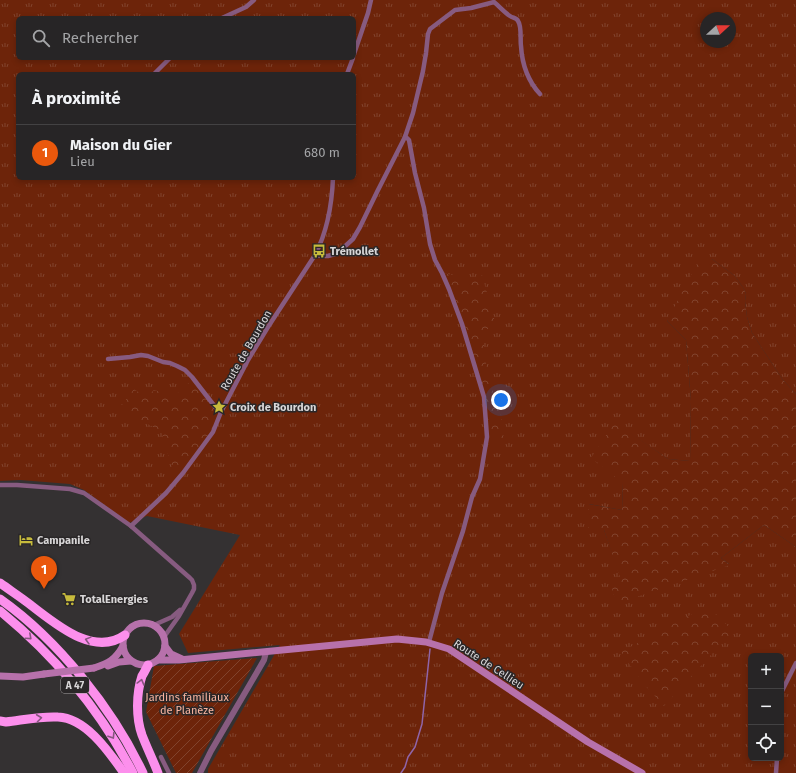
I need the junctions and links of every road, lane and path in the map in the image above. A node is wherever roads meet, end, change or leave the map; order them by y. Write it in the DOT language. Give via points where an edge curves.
graph roads {
  1 [pos="254,0"];
  2 [pos="371,0"];
  3 [pos="226,16"];
  4 [pos="356,48"];
  5 [pos="168,60"];
  6 [pos="352,60"];
  7 [pos="156,72"];
  8 [pos="348,72"];
  9 [pos="540,94"];
  10 [pos="405,137"];
  11 [pos="333,180"];
  12 [pos="316,255"];
  13 [pos="108,359"];
  14 [pos="221,412"];
  15 [pos="0,485"];
  16 [pos="130,525"];
  17 [pos="0,583"];
  18 [pos="0,599"];
  19 [pos="184,606"];
  20 [pos="0,611"];
  21 [pos="154,625"];
  22 [pos="125,635"];
  23 [pos="164,637"];
  24 [pos="428,642"];
  25 [pos="123,646"];
  26 [pos="165,646"];
  27 [pos="266,652"];
  28 [pos="158,660"];
  29 [pos="184,660"];
  30 [pos="131,661"];
  31 [pos="796,663"];
  32 [pos="148,665"];
  33 [pos="94,668"];
  34 [pos="0,676"];
  35 [pos="783,689"];
  36 [pos="0,721"];
  37 [pos="161,757"];
  38 [pos="777,761"];
  39 [pos="124,773"];
  40 [pos="133,773"];
  41 [pos="143,773"];
  42 [pos="158,773"];
  43 [pos="169,773"];
  44 [pos="200,773"];
  45 [pos="642,773"];
  46 [pos="776,773"];
  1 -- 3 [label="street" via="246,7"];
  2 -- 4 [label="street"];
  5 -- 7 [label="street"];
  6 -- 8 [label="street"];
  9 -- 10 [label="street" via="527,73 521,50 518,20 494,2 455,10 430,29 428,34 423,71"];
  10 -- 12 [label="street" via="353,239 335,254"];
  10 -- 24 [label="street" via="413,159 430,244 462,324 484,397 487,437 480,479 472,497"];
  11 -- 12 [label="street, Route de Bourdon" via="330,208"];
  12 -- 14 [label="street, Route de Bourdon" via="248,360"];
  13 -- 14 [label="street" via="141,355 177,366 192,377"];
  14 -- 16 [label="street, Route de Bourdon" via="213,432 183,473 166,493"];
  15 -- 16 [label="street" via="78,491"];
  16 -- 19 [label="street" via="192,580 194,589"];
  22 -- 17 [label="highway, one-way" via="118,640 102,643 78,637 48,619"];
  18 -- 41 [label="highway, A 47" via="47,639 81,677 122,734"];
  19 -- 21 [label="street" via="172,617"];
  19 -- 23 [label="street"];
  20 -- 40 [label="highway, A 47, one-way" via="46,652 87,699"];
  21 -- 22 [label="main road" via="136,624"];
  21 -- 23 [label="main road"];
  22 -- 25 [label="main road"];
  23 -- 26 [label="main road"];
  24 -- 27 [label="main road, Route de Cellieu" via="397,639"];
  24 -- 45 [label="main road, Route de Cellieu" via="449,649 588,742"];
  25 -- 30 [label="main road"];
  25 -- 33 [label="main road" via="119,654 108,663"];
  26 -- 28 [label="main road"];
  26 -- 29 [label="main road" via="171,654"];
  27 -- 29 [label="main road, Route de Cellieu"];
  27 -- 44 [label="street" via="264,660"];
  28 -- 29 [label="main road, Route de Cellieu"];
  28 -- 32 [label="main road"];
  30 -- 32 [label="main road"];
  30 -- 33 [label="main road"];
  31 -- 35 [label="street"];
  42 -- 32 [label="highway, one-way" via="139,721 139,691 142,676"];
  33 -- 34 [label="main road, bridge" via="23,677"];
  36 -- 39 [label="highway, one-way" via="60,716 71,720 93,734"];
  37 -- 43 [label="street"];
  38 -- 46 [label="street"];
}
